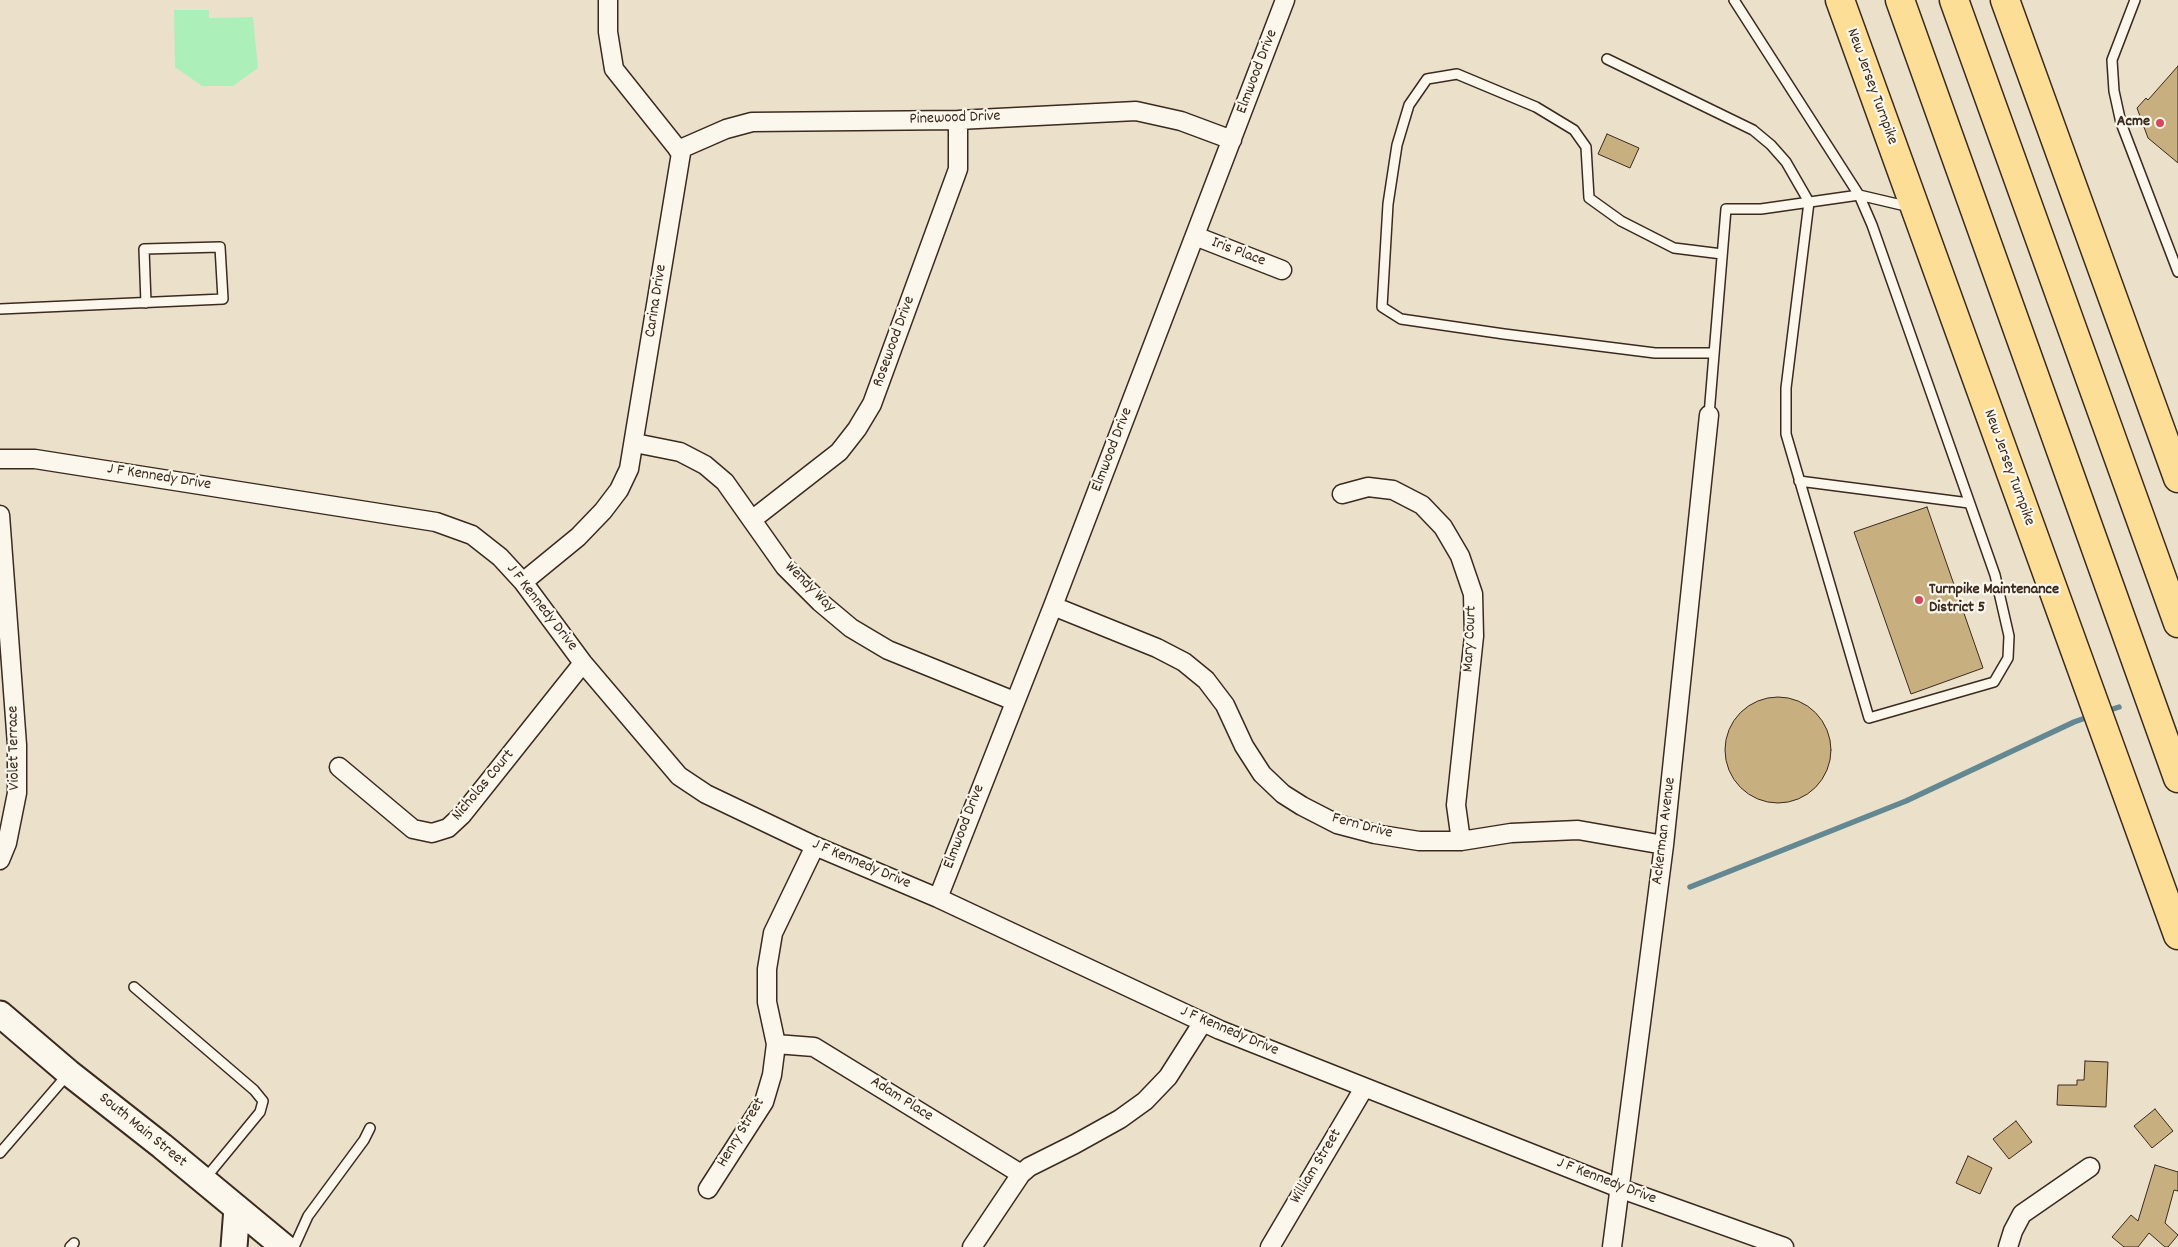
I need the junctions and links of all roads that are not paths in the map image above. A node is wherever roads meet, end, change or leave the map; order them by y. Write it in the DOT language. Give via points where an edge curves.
graph roads {
  1 [pos="608,0"];
  2 [pos="1285,0"];
  3 [pos="1734,0"];
  4 [pos="1840,0"];
  5 [pos="1900,0"];
  6 [pos="1954,0"];
  7 [pos="2005,0"];
  8 [pos="2134,0"];
  9 [pos="1607,59"];
  10 [pos="958,120"];
  11 [pos="1232,140"];
  12 [pos="678,150"];
  13 [pos="1859,195"];
  14 [pos="1809,202"];
  15 [pos="1915,209"];
  16 [pos="1194,236"];
  17 [pos="1722,254"];
  18 [pos="1282,270"];
  19 [pos="2178,272"];
  20 [pos="146,302"];
  21 [pos="0,309"];
  22 [pos="1714,354"];
  23 [pos="1709,414"];
  24 [pos="635,443"];
  25 [pos="0,459"];
  26 [pos="2178,478"];
  27 [pos="1799,481"];
  28 [pos="1342,494"];
  29 [pos="1970,503"];
  30 [pos="0,514"];
  31 [pos="753,519"];
  32 [pos="523,582"];
  33 [pos="1053,606"];
  34 [pos="2178,623"];
  35 [pos="583,663"];
  36 [pos="1014,701"];
  37 [pos="339,768"];
  38 [pos="2178,778"];
  39 [pos="1460,841"];
  40 [pos="1664,845"];
  41 [pos="815,846"];
  42 [pos="0,860"];
  43 [pos="938,898"];
  44 [pos="2178,935"];
  45 [pos="134,987"];
  46 [pos="0,1014"];
  47 [pos="1203,1022"];
  48 [pos="776,1044"];
  49 [pos="69,1073"];
  50 [pos="1364,1088"];
  51 [pos="370,1128"];
  52 [pos="0,1153"];
  53 [pos="2090,1167"];
  54 [pos="1020,1174"];
  55 [pos="204,1180"];
  56 [pos="1619,1188"];
  57 [pos="708,1189"];
  58 [pos="237,1208"];
  59 [pos="234,1247"];
  60 [pos="284,1247"];
  61 [pos="294,1247"];
  62 [pos="972,1247"];
  63 [pos="1270,1247"];
  64 [pos="1612,1247"];
  65 [pos="1784,1247"];
  66 [pos="2008,1247"];
  1 -- 12 [label="street" via="608,32 614,68"];
  2 -- 11 [label="street, Elmwood Drive"];
  3 -- 13 [label="lane"];
  4 -- 15 [label="highway, New Jersey Turnpike"];
  5 -- 38 [label="highway"];
  6 -- 34 [label="highway"];
  7 -- 26 [label="highway"];
  8 -- 19 [label="lane" via="2112,60 2114,91 2121,122"];
  9 -- 14 [label="lane" via="1753,130 1786,162"];
  10 -- 11 [label="street, Pinewood Drive" via="1136,111 1181,121"];
  10 -- 12 [label="street, Pinewood Drive" via="752,122 726,129"];
  10 -- 31 [label="street, Rosewood Drive" via="958,169 872,404 839,452"];
  11 -- 16 [label="street, Elmwood Drive"];
  12 -- 24 [label="street, Carina Drive"];
  13 -- 14 [label="lane"];
  13 -- 15 [label="lane"];
  13 -- 29 [label="lane"];
  14 -- 17 [label="lane" via="1761,209 1726,209"];
  14 -- 27 [label="lane" via="1786,388 1786,434"];
  15 -- 44 [label="highway, New Jersey Turnpike"];
  16 -- 18 [label="street, Iris Place"];
  16 -- 33 [label="street, Elmwood Drive"];
  17 -- 22 [label="lane"];
  17 -- 22 [label="lane" via="1674,248 1622,221 1589,198 1586,147 1574,130 1536,107 1458,74 1427,78 1408,105 1397,145 1388,204 1382,307 1401,319 1504,334 1655,353"];
  20 -- 20 [label="lane" via="223,299 220,247 144,249"];
  20 -- 21 [label="lane"];
  22 -- 23 [label="lane"];
  23 -- 40 [label="street, Ackerman Avenue"];
  24 -- 31 [label="street, Wendy Way" via="680,452 706,465 725,482"];
  24 -- 32 [label="street, Carina Drive" via="629,469 603,511 578,537"];
  25 -- 32 [label="street, J F Kennedy Drive" via="35,459 436,522 472,535 500,557"];
  27 -- 29 [label="lane"];
  27 -- 29 [label="lane" via="1869,718 1994,682 2008,658 2009,636 1995,575"];
  28 -- 39 [label="street, Mary Court" via="1368,487 1393,490 1422,505 1443,527 1460,556 1471,586 1474,636 1456,805"];
  30 -- 42 [label="street, Violet Terrace" via="17,745 16,793 7,842"];
  31 -- 36 [label="street, Wendy Way" via="785,567 851,628 888,650"];
  32 -- 35 [label="street, J F Kennedy Drive"];
  33 -- 36 [label="street, Elmwood Drive"];
  33 -- 39 [label="street, Fern Drive" via="1184,662 1206,680 1224,705 1262,774 1302,806 1336,824 1375,834 1419,841"];
  35 -- 37 [label="street, Nicholas Court" via="462,816 448,828 432,833 413,829"];
  35 -- 41 [label="street, J F Kennedy Drive" via="679,776 706,794"];
  36 -- 43 [label="street, Elmwood Drive"];
  39 -- 40 [label="street, Fern Drive" via="1511,833 1578,830"];
  40 -- 56 [label="street, Ackerman Avenue"];
  41 -- 43 [label="street, J F Kennedy Drive"];
  41 -- 48 [label="street, Henry Street" via="773,933 767,969 767,1002"];
  43 -- 47 [label="street, J F Kennedy Drive"];
  45 -- 55 [label="lane" via="263,1101 260,1112"];
  46 -- 49 [label="street, South Main Street"];
  47 -- 50 [label="street, J F Kennedy Drive"];
  47 -- 54 [label="street" via="1168,1076 1145,1101 1120,1119"];
  48 -- 54 [label="street, Adam Place" via="814,1047"];
  48 -- 57 [label="street, Henry Street" via="764,1102"];
  49 -- 52 [label="lane"];
  49 -- 55 [label="street, South Main Street"];
  50 -- 56 [label="street, J F Kennedy Drive"];
  50 -- 63 [label="street, William Street"];
  51 -- 61 [label="lane" via="308,1216"];
  53 -- 66 [label="street" via="2022,1214"];
  54 -- 62 [label="street"];
  55 -- 58 [label="street, South Main Street"];
  56 -- 64 [label="street, Ackerman Avenue"];
  56 -- 65 [label="street, J F Kennedy Drive"];
  58 -- 59 [label="street"];
  58 -- 60 [label="street, South Main Street"];
}
